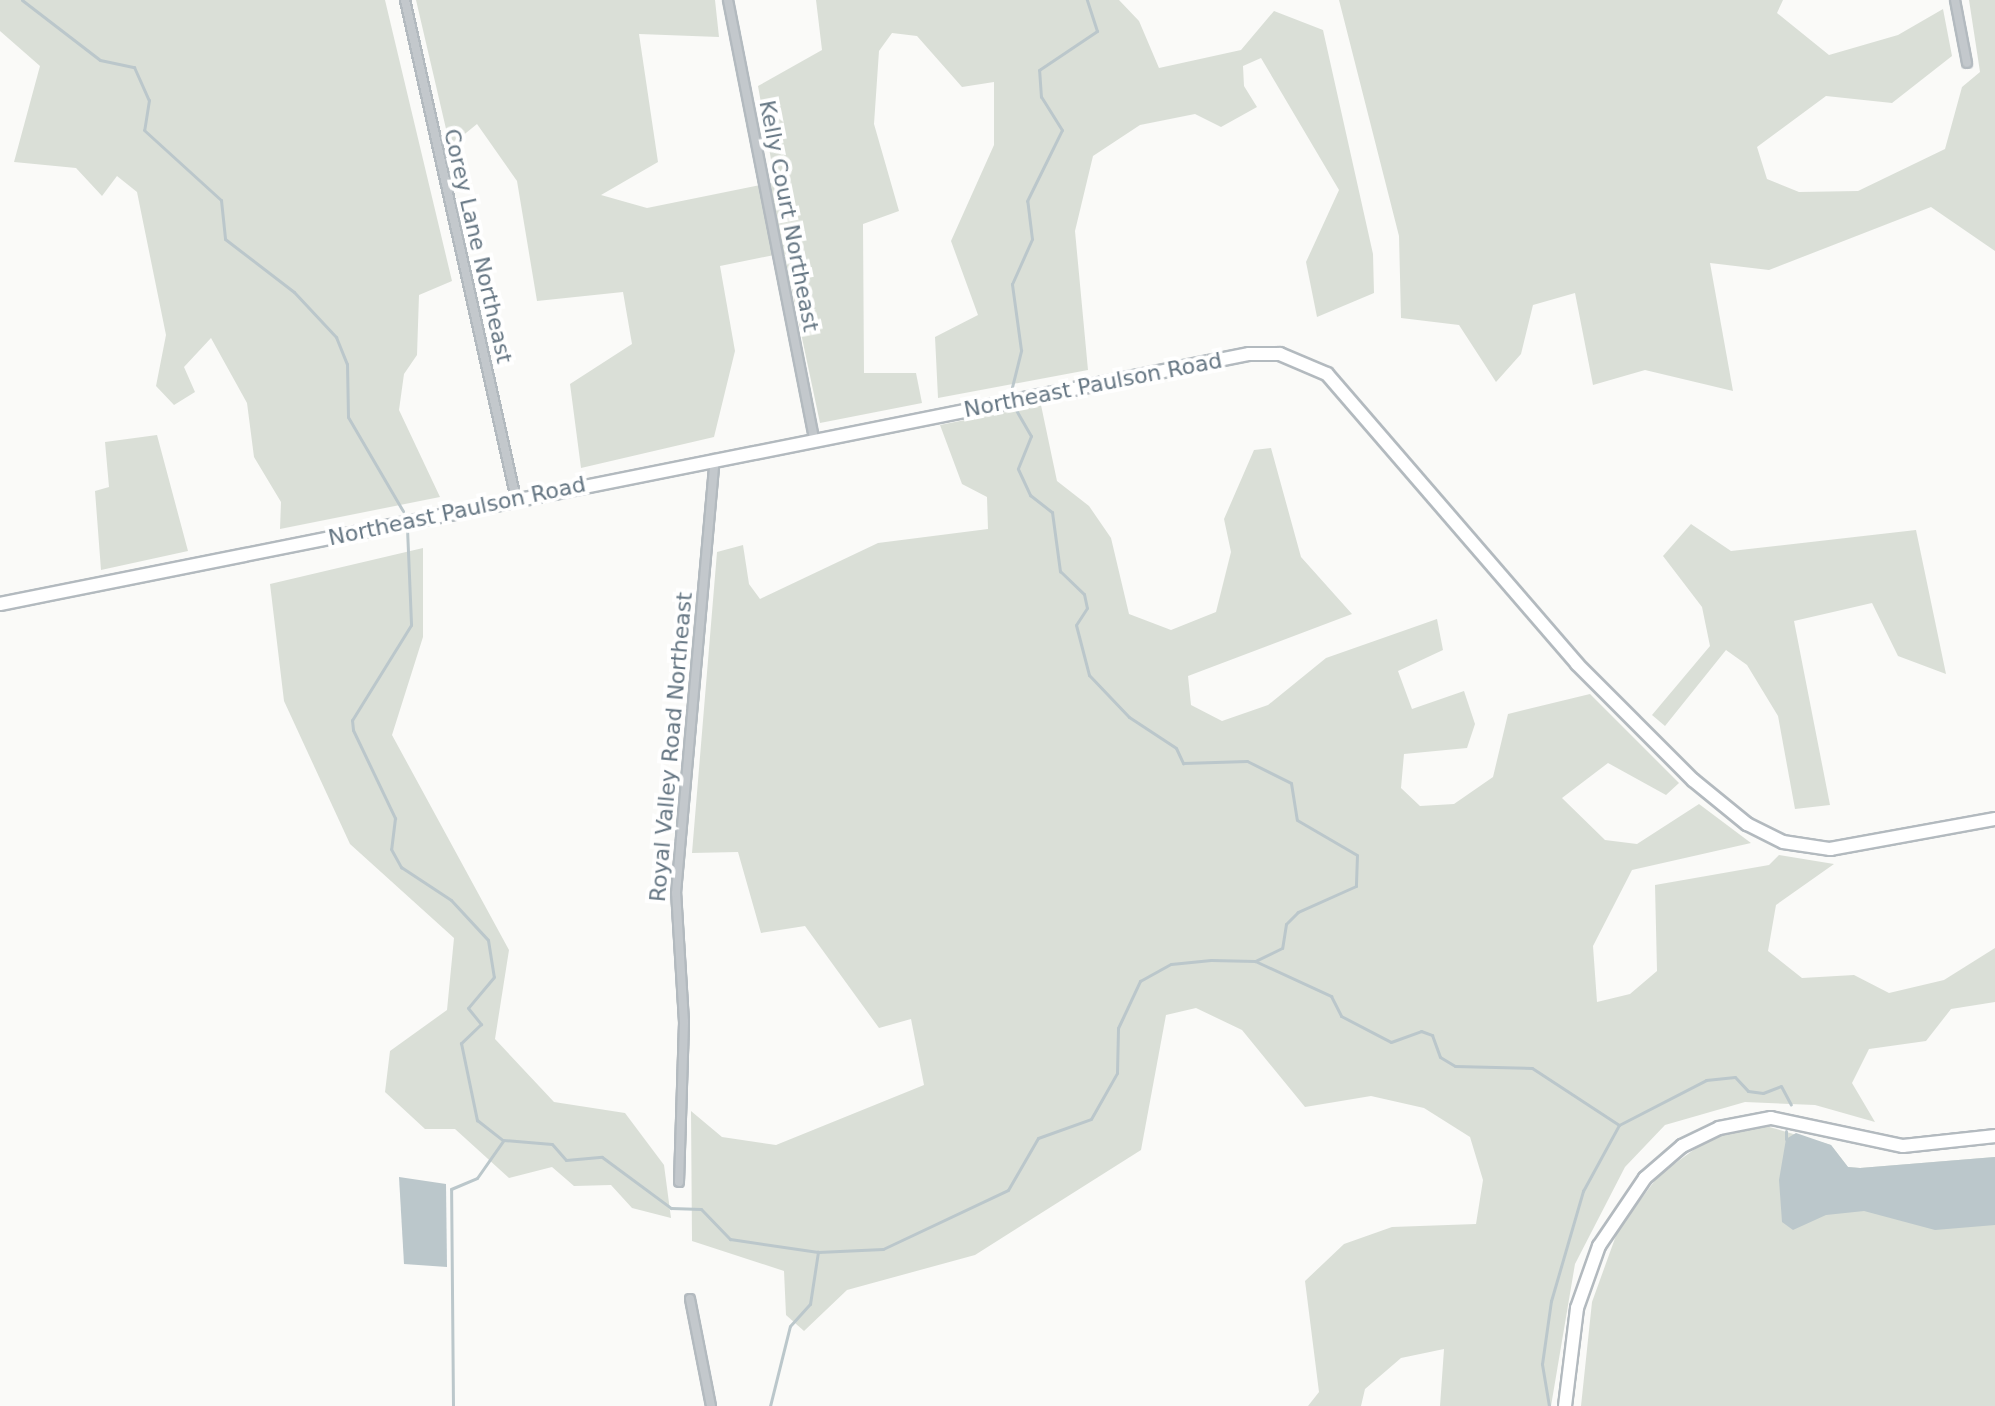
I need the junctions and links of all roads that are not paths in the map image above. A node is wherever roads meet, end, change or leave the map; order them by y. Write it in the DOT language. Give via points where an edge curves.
graph roads {
  1 [pos="405,0"];
  2 [pos="728,0"];
  3 [pos="1955,0"];
  4 [pos="1967,63"];
  5 [pos="814,440"];
  6 [pos="715,459"];
  7 [pos="516,499"];
  8 [pos="0,604"];
  9 [pos="1995,819"];
  10 [pos="1995,1136"];
  11 [pos="679,1182"];
  12 [pos="690,1299"];
  13 [pos="711,1406"];
  14 [pos="1565,1406"];
  1 -- 7 [label="street, Corey Lane Northeast"];
  2 -- 5 [label="street, Kelly Court Northeast"];
  3 -- 4 [label="street"];
  5 -- 6 [label="street, Northeast Paulson Road"];
  5 -- 9 [label="street, Northeast Paulson Road" via="1249,354 1291,356 1327,374 1577,664 1674,763 1747,824 1783,842 1830,849"];
  6 -- 7 [label="street, Northeast Paulson Road"];
  6 -- 11 [label="street, Royal Valley Road Northeast" via="676,893 684,1022"];
  7 -- 8 [label="street, Northeast Paulson Road"];
  10 -- 14 [label="street" via="1903,1146 1771,1118 1732,1123 1682,1146 1645,1178 1599,1246 1575,1316"];
  12 -- 13 [label="street"];
}
